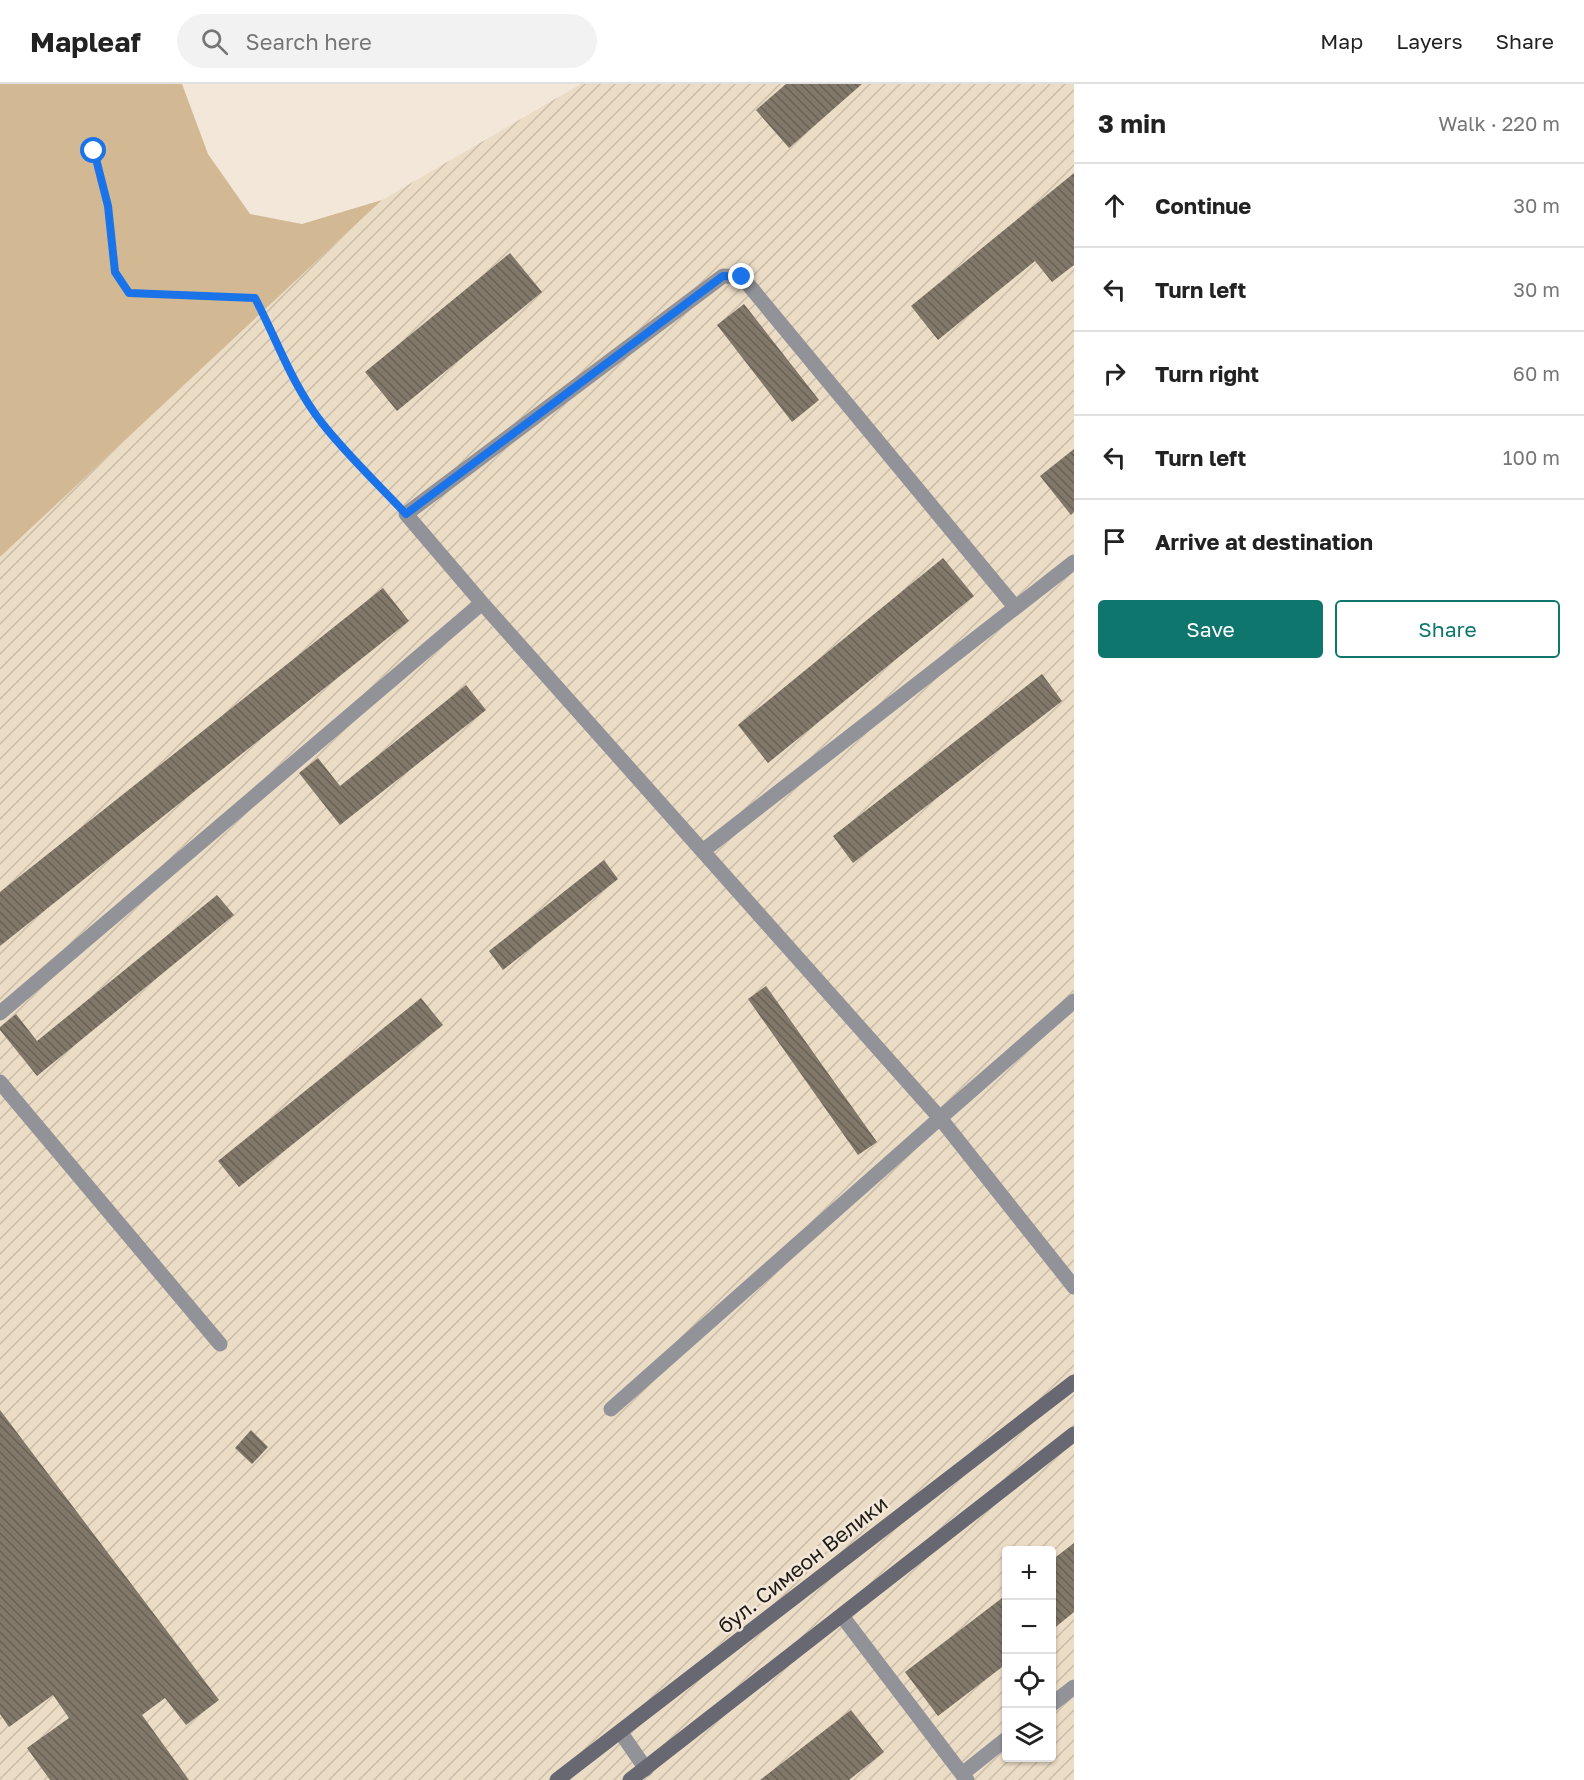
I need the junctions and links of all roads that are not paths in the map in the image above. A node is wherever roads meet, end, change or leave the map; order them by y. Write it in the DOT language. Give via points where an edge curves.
graph roads {
  1 [pos="1074,562"];
  2 [pos="482,603"];
  3 [pos="1015,607"];
  4 [pos="704,850"];
  5 [pos="1074,1001"];
  6 [pos="0,1013"];
  7 [pos="0,1082"];
  8 [pos="940,1118"];
  9 [pos="1074,1287"];
  10 [pos="220,1344"];
  11 [pos="1074,1382"];
  12 [pos="611,1408"];
  13 [pos="1074,1434"];
  14 [pos="842,1616"];
  15 [pos="1074,1687"];
  16 [pos="1056,1701"];
  17 [pos="621,1733"];
  18 [pos="1002,1743"];
  19 [pos="646,1769"];
  20 [pos="964,1777"];
  21 [pos="557,1780"];
  22 [pos="630,1780"];
  1 -- 3 [label="lane"];
  2 -- 3 [label="lane" via="406,514 723,276 742,277"];
  2 -- 4 [label="lane"];
  2 -- 6 [label="lane"];
  3 -- 4 [label="lane"];
  4 -- 8 [label="lane"];
  5 -- 8 [label="lane"];
  7 -- 10 [label="lane"];
  8 -- 9 [label="lane"];
  8 -- 12 [label="lane"];
  11 -- 17 [label="main road, бул. Симеон Велики"];
  13 -- 14 [label="main road"];
  14 -- 19 [label="main road"];
  14 -- 20 [label="lane"];
  15 -- 16 [label="lane"];
  17 -- 19 [label="lane"];
  17 -- 21 [label="main road, бул. Симеон Велики"];
  18 -- 20 [label="lane"];
  19 -- 22 [label="main road"];
}
